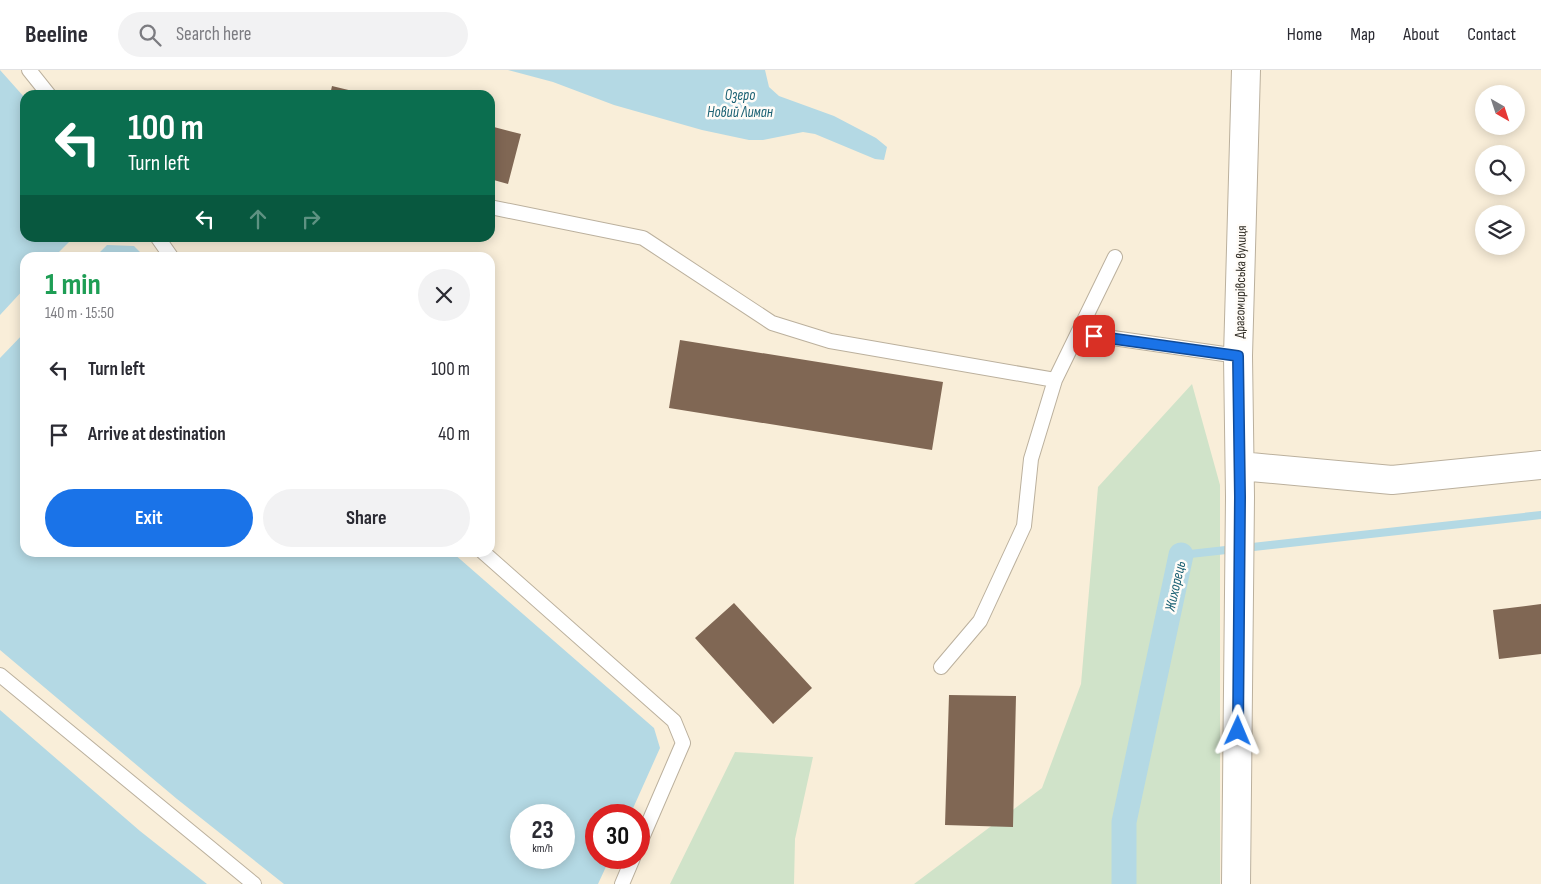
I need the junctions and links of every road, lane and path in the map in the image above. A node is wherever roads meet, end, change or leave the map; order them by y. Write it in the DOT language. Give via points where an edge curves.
graph roads {
  1 [pos="29,70"];
  2 [pos="1246,70"];
  3 [pos="45,90"];
  4 [pos="495,208"];
  5 [pos="1115,257"];
  6 [pos="1078,333"];
  7 [pos="1238,356"];
  8 [pos="1055,380"];
  9 [pos="1541,465"];
  10 [pos="1240,466"];
  11 [pos="489,557"];
  12 [pos="941,667"];
  13 [pos="0,675"];
  14 [pos="650,820"];
  15 [pos="628,869"];
  16 [pos="254,884"];
  17 [pos="622,884"];
  18 [pos="1236,884"];
  1 -- 3 [label="lane"];
  2 -- 7 [label="street, Драгомирівська вулиця"];
  4 -- 8 [label="lane" via="643,238 780,326 830,341"];
  5 -- 6 [label="lane"];
  6 -- 7 [label="lane"];
  6 -- 8 [label="lane"];
  7 -- 10 [label="street, Драгомирівська вулиця"];
  8 -- 12 [label="lane" via="1031,459 1024,526 980,621"];
  9 -- 10 [label="street" via="1392,480"];
  10 -- 18 [label="street, Драгомирівська вулиця"];
  11 -- 14 [label="lane" via="674,721 683,743"];
  13 -- 16 [label="lane"];
  15 -- 17 [label="lane"];
}
